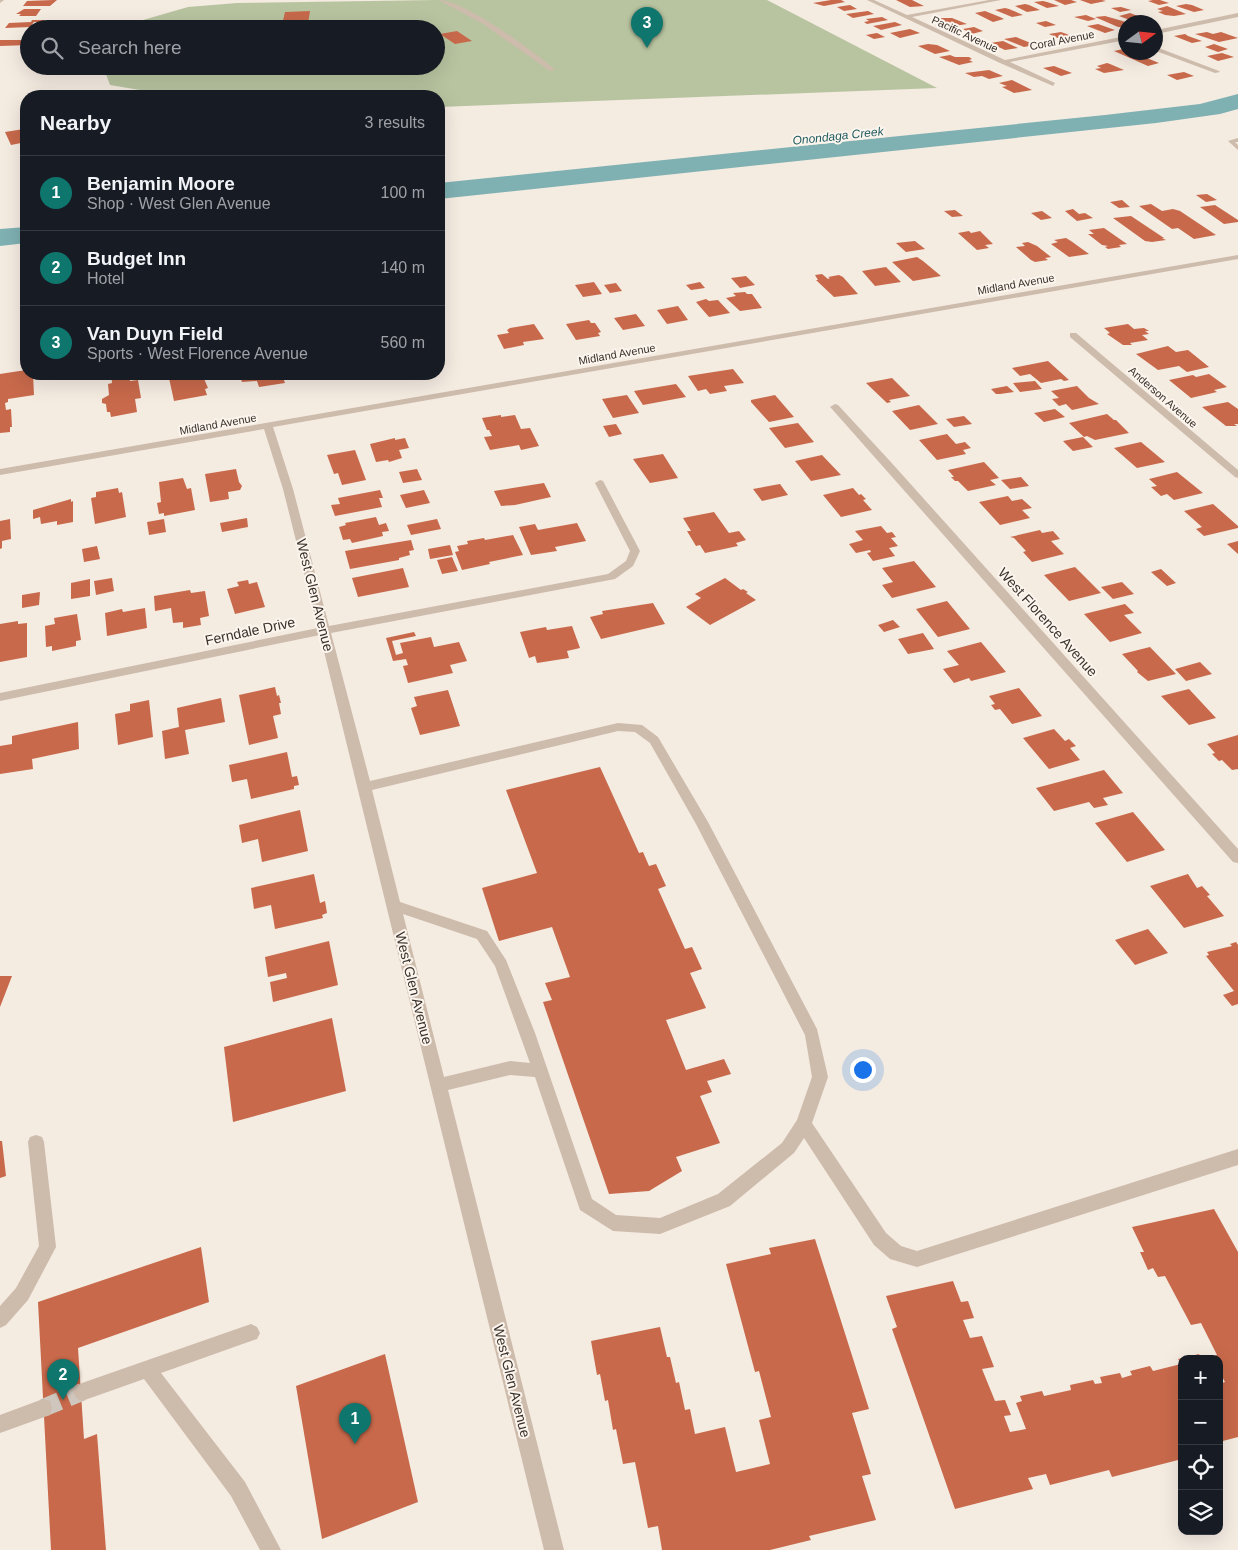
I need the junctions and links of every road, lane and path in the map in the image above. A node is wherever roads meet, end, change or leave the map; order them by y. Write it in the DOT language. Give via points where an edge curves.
graph roads {
  1 [pos="442,0"];
  2 [pos="870,0"];
  3 [pos="998,0"];
  4 [pos="1238,15"];
  5 [pos="905,17"];
  6 [pos="1163,31"];
  7 [pos="1118,39"];
  8 [pos="1163,52"];
  9 [pos="1002,62"];
  10 [pos="552,70"];
  11 [pos="1217,72"];
  12 [pos="1053,84"];
  13 [pos="1238,140"];
  14 [pos="1238,148"];
  15 [pos="1238,257"];
  16 [pos="1073,335"];
  17 [pos="835,407"];
  18 [pos="268,427"];
  19 [pos="0,472"];
  20 [pos="1238,476"];
  21 [pos="600,482"];
  22 [pos="323,631"];
  23 [pos="0,697"];
  24 [pos="365,786"];
  25 [pos="1238,858"];
  26 [pos="394,905"];
  27 [pos="540,1071"];
  28 [pos="438,1085"];
  29 [pos="804,1124"];
  30 [pos="36,1142"];
  31 [pos="1238,1157"];
  32 [pos="0,1320"];
  33 [pos="251,1333"];
  34 [pos="147,1370"];
  35 [pos="82,1392"];
  36 [pos="43,1408"];
  37 [pos="0,1424"];
  38 [pos="271,1550"];
  39 [pos="554,1550"];
  1 -- 10 [label="street" via="459,7"];
  2 -- 5 [label="street, Pacific Avenue"];
  3 -- 5 [label="street"];
  4 -- 6 [label="street"];
  5 -- 9 [label="street, Pacific Avenue"];
  7 -- 9 [label="street, Coral Avenue"];
  8 -- 11 [label="street"];
  9 -- 12 [label="street, Pacific Avenue"];
  13 -- 14 [label="street" via="1232,141"];
  15 -- 18 [label="street, Midland Avenue"];
  16 -- 20 [label="street, Anderson Avenue"];
  17 -- 25 [label="street, West Florence Avenue"];
  18 -- 19 [label="street, Midland Avenue"];
  18 -- 22 [label="street, West Glen Avenue" via="288,489"];
  21 -- 22 [label="street, Ferndale Drive" via="635,551 634,558 623,570 611,577"];
  22 -- 23 [label="street, Ferndale Drive"];
  22 -- 24 [label="street, West Glen Avenue"];
  24 -- 26 [label="street, West Glen Avenue"];
  24 -- 29 [label="street" via="618,727 638,728 654,740 702,822 812,1034 820,1077"];
  26 -- 27 [label="street" via="482,935 501,964"];
  26 -- 28 [label="street, West Glen Avenue"];
  27 -- 28 [label="street" via="510,1068"];
  27 -- 29 [label="street" via="586,1204 613,1223 660,1226 724,1200 788,1148"];
  28 -- 39 [label="street, West Glen Avenue"];
  29 -- 31 [label="street" via="880,1239 896,1253 917,1259"];
  30 -- 32 [label="street" via="48,1247 22,1294"];
  33 -- 34 [label="street"];
  34 -- 35 [label="street"];
  34 -- 38 [label="street" via="238,1489"];
  36 -- 37 [label="street"];
}
